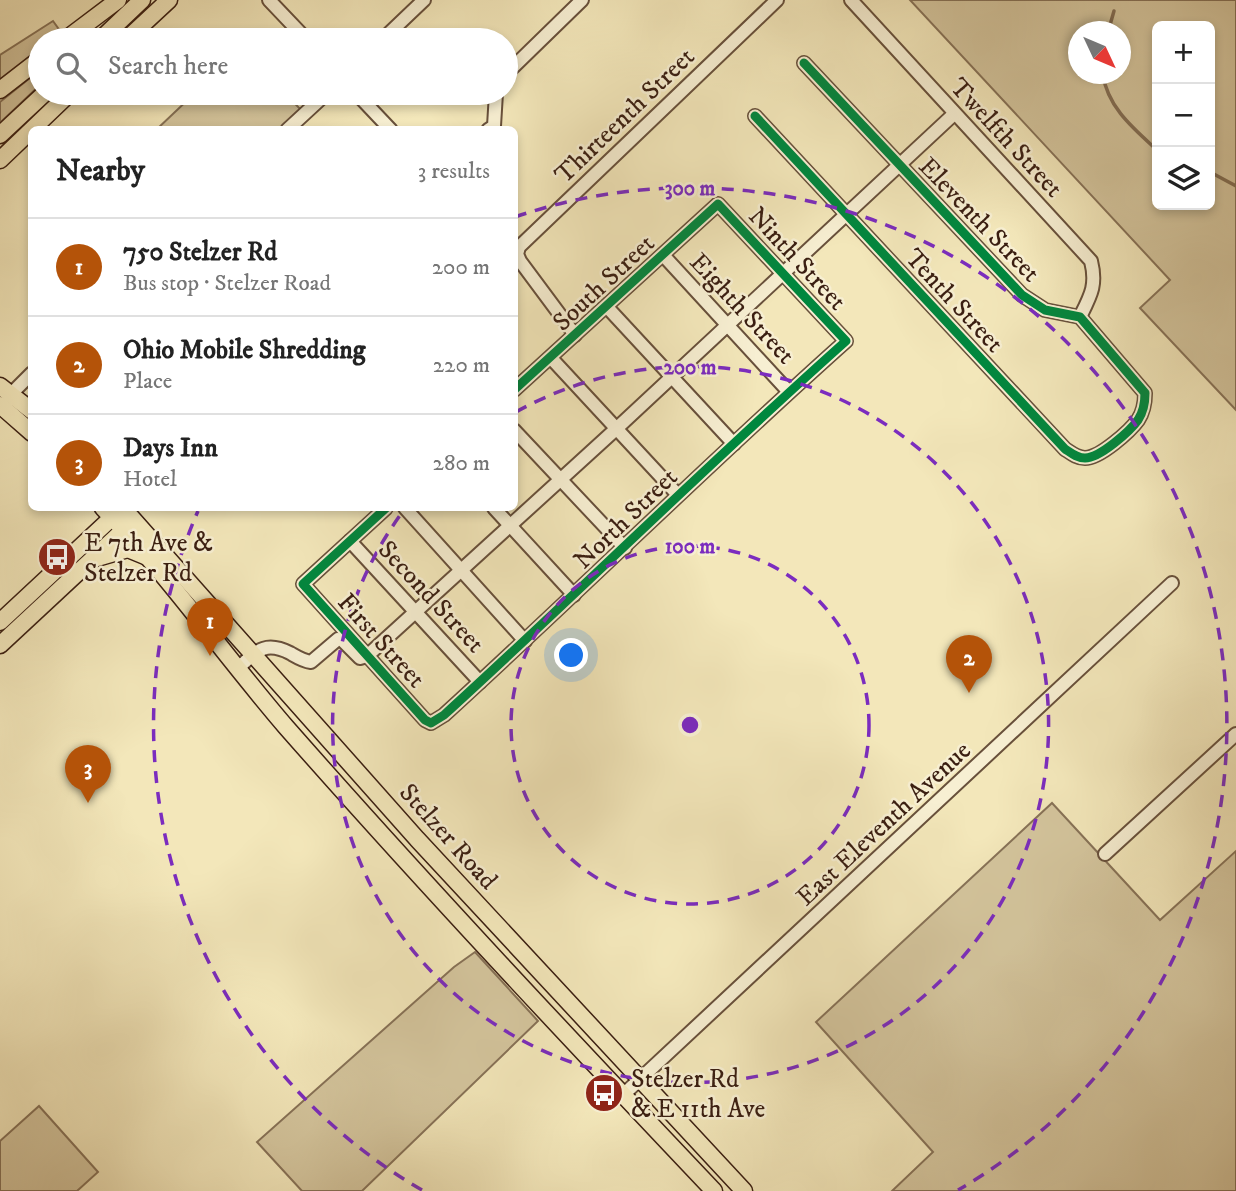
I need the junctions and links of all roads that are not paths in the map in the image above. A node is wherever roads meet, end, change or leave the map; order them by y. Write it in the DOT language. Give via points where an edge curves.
graph roads {
  1 [pos="118,0"];
  2 [pos="142,0"];
  3 [pos="169,0"];
  4 [pos="269,0"];
  5 [pos="424,0"];
  6 [pos="582,0"];
  7 [pos="777,0"];
  8 [pos="851,0"];
  9 [pos="81,28"];
  10 [pos="113,28"];
  11 [pos="139,28"];
  12 [pos="296,28"];
  13 [pos="395,28"];
  14 [pos="518,62"];
  15 [pos="804,63"];
  16 [pos="28,68"];
  17 [pos="0,90"];
  18 [pos="32,105"];
  19 [pos="57,105"];
  20 [pos="314,105"];
  21 [pos="367,105"];
  22 [pos="495,105"];
  23 [pos="954,114"];
  24 [pos="755,116"];
  25 [pos="36,126"];
  26 [pos="291,126"];
  27 [pos="387,126"];
  28 [pos="494,126"];
  29 [pos="28,133"];
  30 [pos="0,135"];
  31 [pos="0,160"];
  32 [pos="900,166"];
  33 [pos="719,204"];
  34 [pos="846,214"];
  35 [pos="518,250"];
  36 [pos="663,255"];
  37 [pos="518,256"];
  38 [pos="784,272"];
  39 [pos="607,307"];
  40 [pos="1080,317"];
  41 [pos="728,326"];
  42 [pos="575,335"];
  43 [pos="846,341"];
  44 [pos="551,358"];
  45 [pos="28,376"];
  46 [pos="672,378"];
  47 [pos="518,387"];
  48 [pos="789,392"];
  49 [pos="4,395"];
  50 [pos="28,409"];
  51 [pos="28,428"];
  52 [pos="616,429"];
  53 [pos="518,434"];
  54 [pos="734,444"];
  55 [pos="561,480"];
  56 [pos="678,495"];
  57 [pos="383,511"];
  58 [pos="408,511"];
  59 [pos="497,511"];
  60 [pos="119,515"];
  61 [pos="510,526"];
  62 [pos="350,541"];
  63 [pos="625,548"];
  64 [pos="150,561"];
  65 [pos="462,569"];
  66 [pos="73,576"];
  67 [pos="1172,583"];
  68 [pos="574,595"];
  69 [pos="415,612"];
  70 [pos="0,622"];
  71 [pos="525,641"];
  72 [pos="0,645"];
  73 [pos="254,654"];
  74 [pos="367,656"];
  75 [pos="237,669"];
  76 [pos="480,682"];
  77 [pos="431,723"];
  78 [pos="1236,734"];
  79 [pos="1105,855"];
  80 [pos="640,1080"];
  81 [pos="623,1095"];
  82 [pos="714,1191"];
  83 [pos="744,1191"];
  1 -- 9 [label="main road"];
  2 -- 10 [label="main road"];
  3 -- 11 [label="main road"];
  4 -- 12 [label="street"];
  5 -- 13 [label="street"];
  6 -- 14 [label="street"];
  7 -- 35 [label="street, Thirteenth Street"];
  8 -- 23 [label="street, Twelfth Street"];
  15 -- 32 [label="street, Eleventh Street"];
  16 -- 17 [label="main road"];
  18 -- 30 [label="main road"];
  19 -- 25 [label="main road"];
  20 -- 26 [label="street"];
  21 -- 27 [label="street"];
  22 -- 28 [label="street"];
  23 -- 32 [label="street"];
  23 -- 40 [label="street, Twelfth Street" via="1091,261 1095,276 1092,292"];
  24 -- 34 [label="street, Tenth Street"];
  29 -- 31 [label="main road"];
  32 -- 34 [label="street"];
  32 -- 40 [label="street, Eleventh Street" via="1022,295 1045,310"];
  33 -- 36 [label="street, South Street"];
  33 -- 38 [label="street, Ninth Street"];
  34 -- 38 [label="street"];
  34 -- 40 [label="street, Tenth Street" via="1065,449 1087,458 1107,449 1138,420 1145,405 1144,393"];
  36 -- 39 [label="street, South Street"];
  36 -- 41 [label="street, Eighth Street"];
  37 -- 42 [label="street, Thirteenth Street"];
  38 -- 41 [label="street"];
  38 -- 43 [label="street, Ninth Street"];
  39 -- 42 [label="street, South Street"];
  39 -- 46 [label="street"];
  41 -- 46 [label="street"];
  41 -- 48 [label="street, Eighth Street"];
  42 -- 44 [label="street, South Street"];
  43 -- 48 [label="street, North Street"];
  44 -- 47 [label="street, South Street"];
  44 -- 52 [label="street"];
  45 -- 49 [label="street"];
  46 -- 52 [label="street"];
  46 -- 54 [label="street"];
  48 -- 54 [label="street, North Street"];
  49 -- 50 [label="main road"];
  49 -- 51 [label="main road"];
  52 -- 55 [label="street"];
  52 -- 56 [label="street"];
  53 -- 55 [label="street"];
  54 -- 56 [label="street, North Street"];
  55 -- 61 [label="street"];
  55 -- 63 [label="street"];
  56 -- 63 [label="street, North Street"];
  57 -- 62 [label="street"];
  58 -- 65 [label="street"];
  59 -- 61 [label="street"];
  60 -- 64 [label="main road, Stelzer Road"];
  60 -- 66 [label="main road"];
  60 -- 70 [label="main road"];
  60 -- 73 [label="main road, Stelzer Road"];
  61 -- 65 [label="street"];
  61 -- 68 [label="street"];
  62 -- 69 [label="street, Second Street"];
  62 -- 74 [label="street, First Street" via="303,584"];
  63 -- 68 [label="street, North Street"];
  64 -- 66 [label="main road" via="136,551 121,550 98,558"];
  64 -- 75 [label="main road, Stelzer Road"];
  65 -- 69 [label="street"];
  65 -- 71 [label="street"];
  66 -- 72 [label="main road"];
  67 -- 80 [label="street, East Eleventh Avenue"];
  68 -- 71 [label="street, North Street"];
  69 -- 74 [label="street"];
  69 -- 76 [label="street, Second Street"];
  71 -- 76 [label="street, North Street"];
  73 -- 74 [label="street" via="280,648 311,662 338,639 360,657"];
  73 -- 75 [label="street"];
  73 -- 80 [label="main road, Stelzer Road"];
  74 -- 77 [label="street, First Street"];
  75 -- 81 [label="main road, Stelzer Road"];
  76 -- 77 [label="street, North Street"];
  78 -- 79 [label="street"];
  80 -- 81 [label="street, East Eleventh Avenue"];
  80 -- 83 [label="main road, Stelzer Road"];
  81 -- 82 [label="main road, Stelzer Road"];
}
